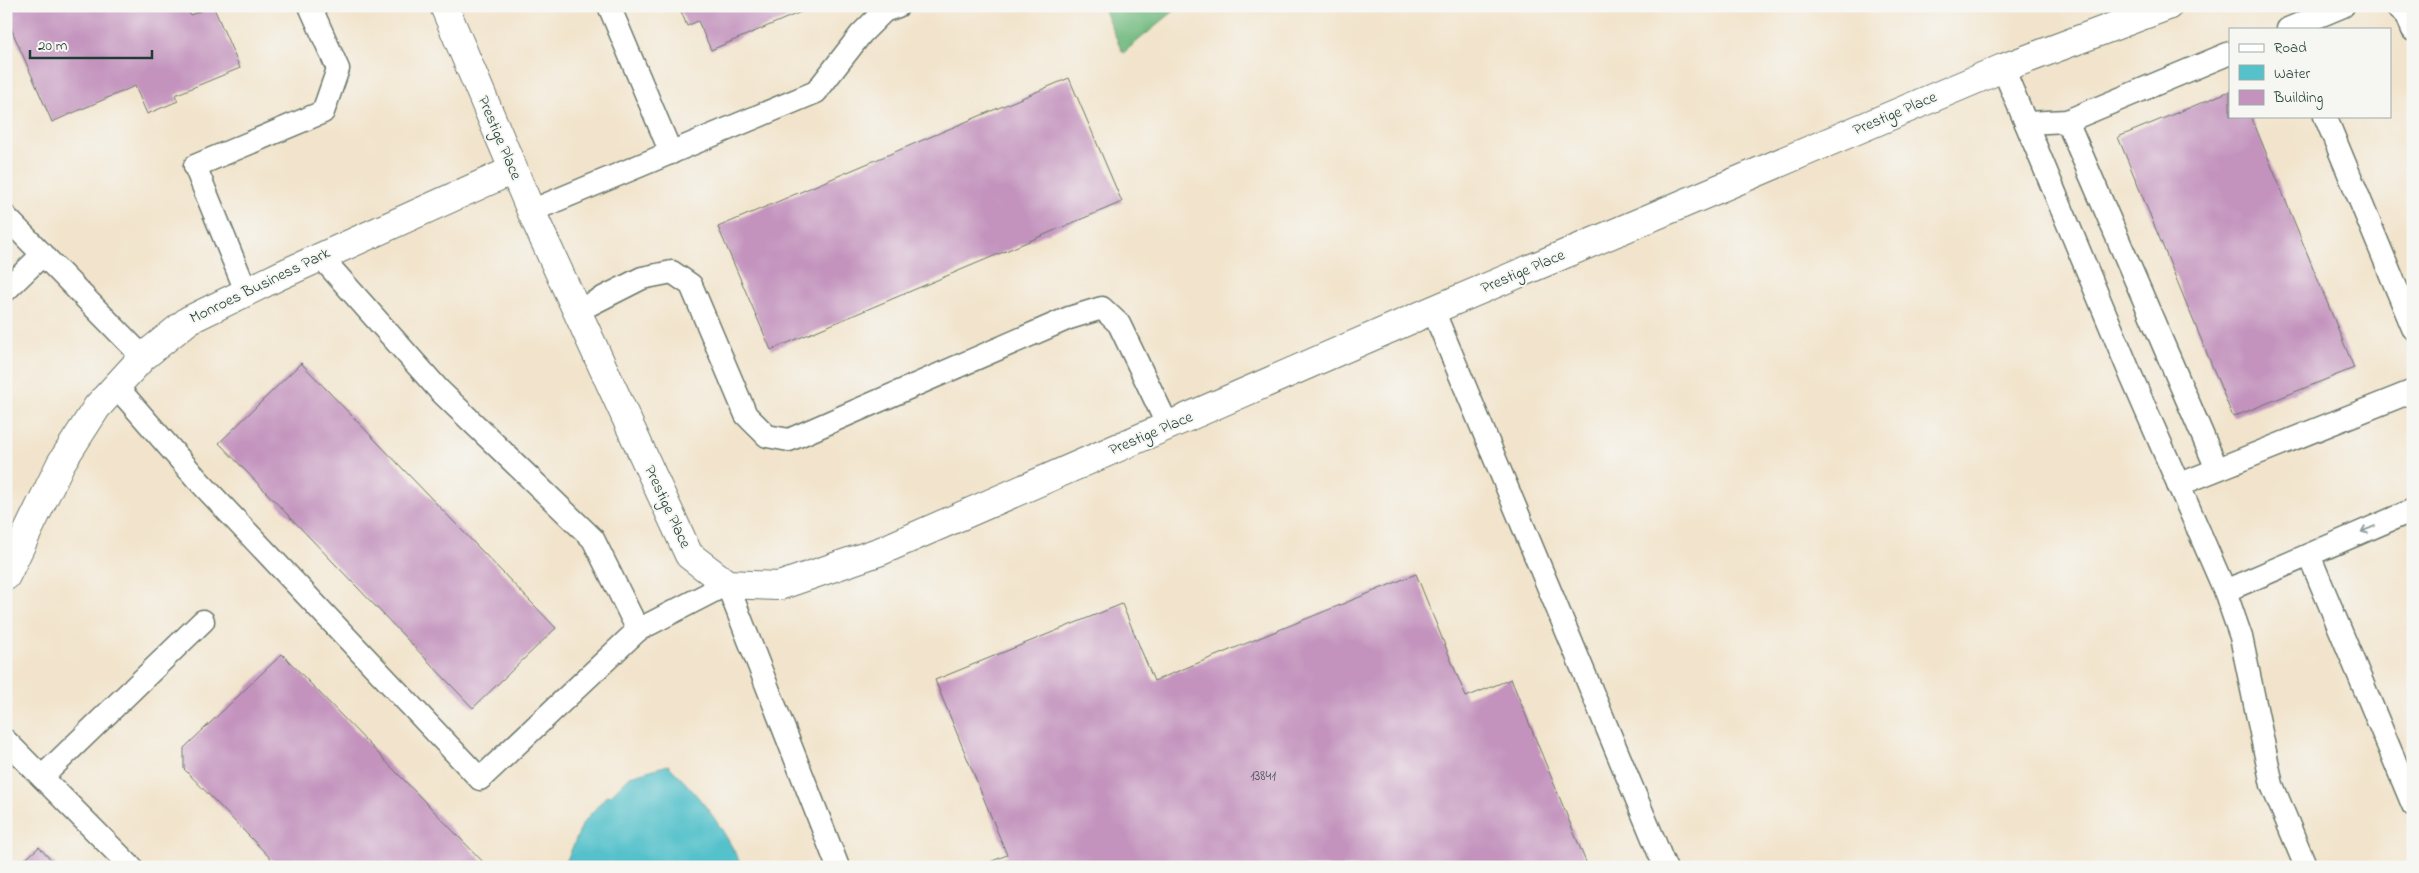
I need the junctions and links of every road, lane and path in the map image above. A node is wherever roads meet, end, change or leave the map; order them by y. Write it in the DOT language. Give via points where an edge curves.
graph roads {
  1 [pos="310,6"];
  2 [pos="444,6"];
  3 [pos="609,6"];
  4 [pos="898,6"];
  5 [pos="2168,6"];
  6 [pos="2343,6"];
  7 [pos="2397,6"];
  8 [pos="2290,28"];
  9 [pos="2413,30"];
  10 [pos="2229,53"];
  11 [pos="2003,68"];
  12 [pos="2326,118"];
  13 [pos="2067,121"];
  14 [pos="2026,123"];
  15 [pos="671,153"];
  16 [pos="513,170"];
  17 [pos="531,212"];
  18 [pos="6,217"];
  19 [pos="43,254"];
  20 [pos="321,256"];
  21 [pos="6,290"];
  22 [pos="246,291"];
  23 [pos="1434,310"];
  24 [pos="577,311"];
  25 [pos="2413,328"];
  26 [pos="143,357"];
  27 [pos="116,386"];
  28 [pos="2413,391"];
  29 [pos="1168,426"];
  30 [pos="2216,469"];
  31 [pos="2178,485"];
  32 [pos="2413,510"];
  33 [pos="2309,555"];
  34 [pos="6,576"];
  35 [pos="727,584"];
  36 [pos="2225,591"];
  37 [pos="202,621"];
  38 [pos="638,630"];
  39 [pos="6,741"];
  40 [pos="42,777"];
  41 [pos="2413,805"];
  42 [pos="131,867"];
  43 [pos="838,867"];
  44 [pos="1664,867"];
  45 [pos="2306,867"];
  1 -- 22 [label="lane" via="338,69 324,112 195,166"];
  2 -- 16 [label="street, Prestige Place"];
  3 -- 15 [label="lane"];
  4 -- 15 [label="lane" via="884,12 861,34 816,92"];
  5 -- 11 [label="street, Prestige Place"];
  6 -- 8 [label="lane"];
  7 -- 9 [label="lane" via="2407,15"];
  10 -- 13 [label="lane"];
  11 -- 14 [label="lane"];
  11 -- 23 [label="street, Prestige Place"];
  12 -- 25 [label="lane"];
  13 -- 14 [label="lane"];
  13 -- 30 [label="lane"];
  14 -- 31 [label="lane"];
  15 -- 17 [label="lane"];
  16 -- 17 [label="street, Prestige Place"];
  16 -- 20 [label="street, Monroes Business Park"];
  17 -- 24 [label="street, Prestige Place"];
  18 -- 19 [label="lane"];
  19 -- 21 [label="lane"];
  19 -- 26 [label="lane"];
  20 -- 22 [label="street, Monroes Business Park"];
  20 -- 38 [label="lane" via="439,390 593,539"];
  22 -- 26 [label="street, Monroes Business Park" via="189,320"];
  23 -- 29 [label="street, Prestige Place"];
  23 -- 44 [label="lane"];
  24 -- 29 [label="lane" via="642,278 672,272 691,285 746,415 767,436 789,440 1069,318 1102,308 1119,324"];
  24 -- 35 [label="street, Prestige Place" via="689,556"];
  26 -- 27 [label="street, Monroes Business Park"];
  27 -- 34 [label="street, Monroes Business Park" via="97,407 61,463"];
  27 -- 38 [label="lane" via="197,479 480,779"];
  28 -- 30 [label="lane"];
  29 -- 35 [label="street, Prestige Place" via="881,551 779,586"];
  30 -- 31 [label="lane"];
  31 -- 36 [label="lane"];
  32 -- 33 [label="lane, one-way"];
  33 -- 36 [label="lane"];
  33 -- 41 [label="lane"];
  35 -- 38 [label="lane"];
  35 -- 43 [label="lane"];
  36 -- 45 [label="lane" via="2241,637 2272,784"];
  37 -- 40 [label="lane"];
  39 -- 40 [label="lane"];
  40 -- 42 [label="lane"];
}
